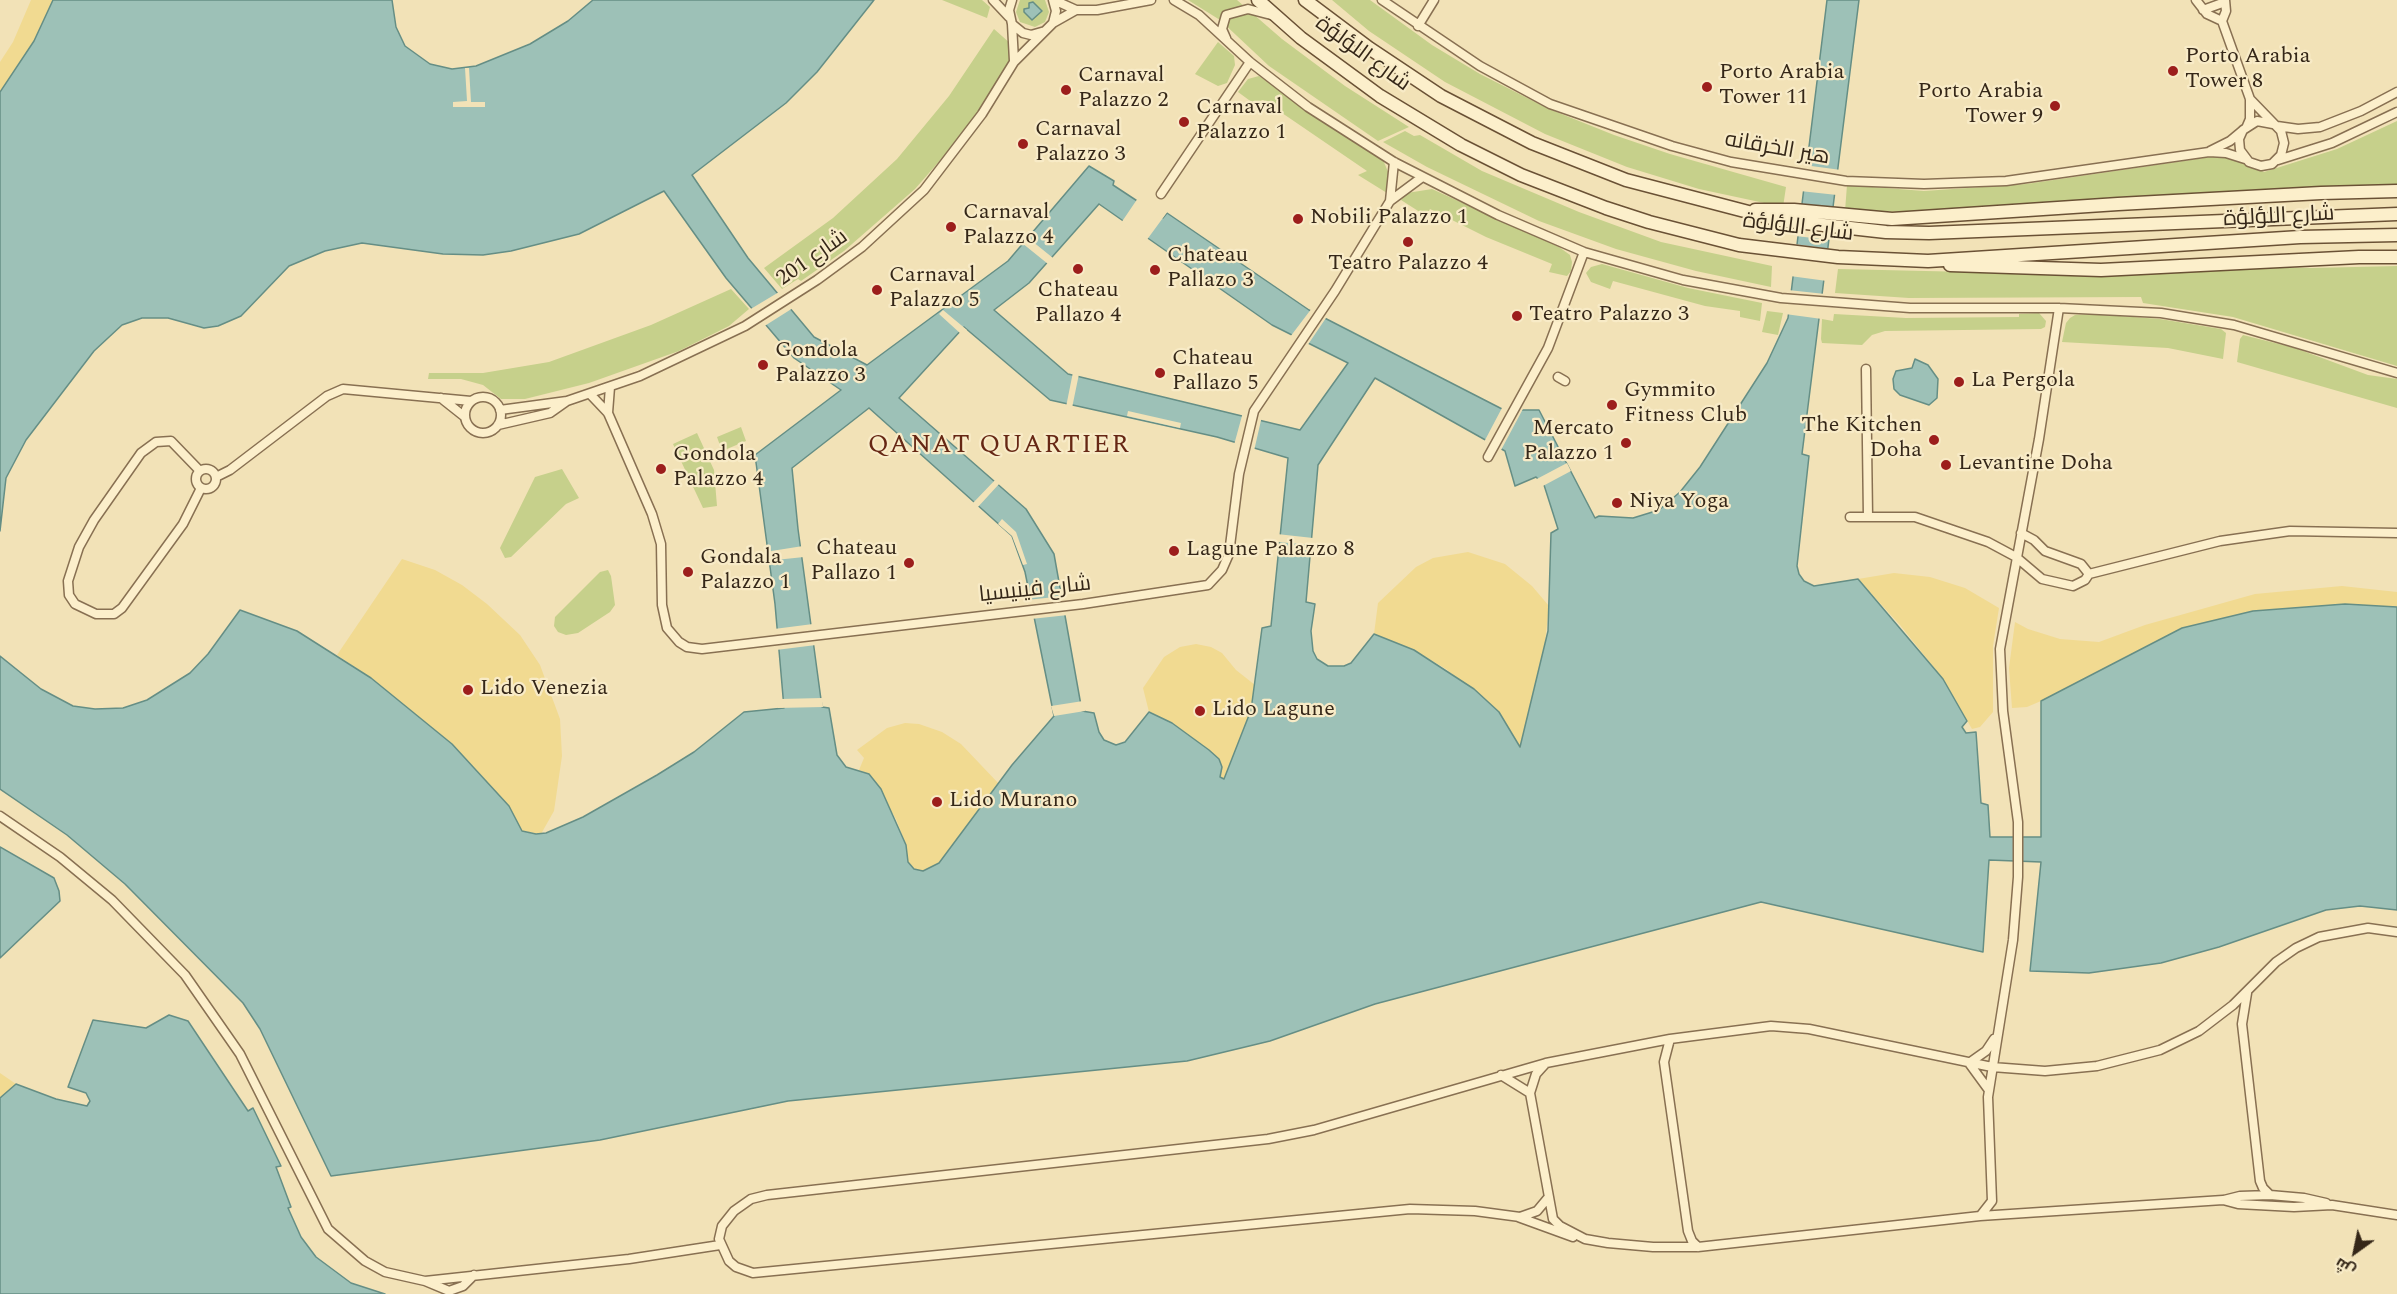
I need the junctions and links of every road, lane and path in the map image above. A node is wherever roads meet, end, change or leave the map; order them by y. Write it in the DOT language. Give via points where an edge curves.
graph roads {
  1 [pos="993,0"];
  2 [pos="1012,0"];
  3 [pos="1054,0"];
  4 [pos="1132,0"];
  5 [pos="1151,0"];
  6 [pos="1174,0"];
  7 [pos="1252,0"];
  8 [pos="1258,0"];
  9 [pos="1305,0"];
  10 [pos="1382,0"];
  11 [pos="1434,0"];
  12 [pos="2196,0"];
  13 [pos="2225,1"];
  14 [pos="1123,6"];
  15 [pos="1076,10"];
  16 [pos="2203,10"];
  17 [pos="1279,19"];
  18 [pos="1011,20"];
  19 [pos="2222,21"];
  20 [pos="1053,22"];
  21 [pos="1418,26"];
  22 [pos="1045,31"];
  23 [pos="1227,41"];
  24 [pos="1014,62"];
  25 [pos="1250,62"];
  26 [pos="2397,92"];
  27 [pos="2250,99"];
  28 [pos="2397,112"];
  29 [pos="2275,125"];
  30 [pos="2245,128"];
  31 [pos="2201,154"];
  32 [pos="2245,159"];
  33 [pos="2277,160"];
  34 [pos="1394,162"];
  35 [pos="1421,178"];
  36 [pos="2397,191"];
  37 [pos="1161,194"];
  38 [pos="1390,201"];
  39 [pos="2397,214"];
  40 [pos="1840,222"];
  41 [pos="2397,235"];
  42 [pos="1584,252"];
  43 [pos="2397,257"];
  44 [pos="1928,261"];
  45 [pos="2059,308"];
  46 [pos="1866,369"];
  47 [pos="2397,373"];
  48 [pos="610,387"];
  49 [pos="590,394"];
  50 [pos="440,398"];
  51 [pos="471,401"];
  52 [pos="567,401"];
  53 [pos="500,410"];
  54 [pos="608,413"];
  55 [pos="465,417"];
  56 [pos="498,425"];
  57 [pos="1488,457"];
  58 [pos="200,471"];
  59 [pos="216,477"];
  60 [pos="201,488"];
  61 [pos="1850,517"];
  62 [pos="1868,517"];
  63 [pos="2021,533"];
  64 [pos="2397,533"];
  65 [pos="2016,557"];
  66 [pos="2089,574"];
  67 [pos="0,816"];
  68 [pos="2397,932"];
  69 [pos="2248,990"];
  70 [pos="1997,1034"];
  71 [pos="1670,1039"];
  72 [pos="1546,1063"];
  73 [pos="1969,1063"];
  74 [pos="1992,1067"];
  75 [pos="1502,1075"];
  76 [pos="1989,1090"];
  77 [pos="1530,1093"];
  78 [pos="2271,1195"];
  79 [pos="1547,1199"];
  80 [pos="2223,1200"];
  81 [pos="2332,1205"];
  82 [pos="2397,1215"];
  83 [pos="1514,1216"];
  84 [pos="1980,1216"];
  85 [pos="1585,1239"];
  86 [pos="720,1245"];
  87 [pos="1698,1247"];
  1 -- 18 [label="street"];
  2 -- 18 [label="street"];
  3 -- 15 [label="street"];
  3 -- 20 [label="street"];
  4 -- 14 [label="street"];
  5 -- 14 [label="street"];
  6 -- 23 [label="street" via="1188,7"];
  7 -- 17 [label="street"];
  8 -- 17 [label="main road, شارع اللؤلؤة"];
  9 -- 40 [label="main road, شارع اللؤلؤة" via="1401,70 1506,131 1626,180 1736,210"];
  10 -- 21 [label="street, هير الخرقانه"];
  11 -- 21 [label="street"];
  12 -- 16 [label="street"];
  13 -- 16 [label="street"];
  13 -- 19 [label="street"];
  14 -- 15 [label="street"];
  15 -- 20 [label="street"];
  16 -- 19 [label="street"];
  17 -- 23 [label="street" via="1256,9 1232,12 1224,18 1222,29"];
  17 -- 44 [label="main road, شارع اللؤلؤة" via="1380,96 1461,145 1521,175 1649,222 1739,244 1838,257"];
  18 -- 22 [label="street" via="1023,33"];
  18 -- 24 [label="street"];
  19 -- 27 [label="street"];
  20 -- 22 [label="street, شارع 201"];
  21 -- 31 [label="street, هير الخرقانه" via="1550,104 1672,146 1797,174 1846,181 1924,184 2006,181"];
  22 -- 24 [label="street, شارع 201"];
  23 -- 25 [label="street"];
  24 -- 48 [label="street, شارع 201" via="982,114 924,190 862,247 745,326"];
  25 -- 34 [label="street" via="1308,107"];
  25 -- 37 [label="street"];
  26 -- 29 [label="street" via="2320,127"];
  27 -- 29 [label="street"];
  27 -- 30 [label="street" via="2250,119"];
  28 -- 33 [label="street" via="2332,143"];
  29 -- 30 [label="street" via="2257,121"];
  29 -- 33 [label="street" via="2284,143"];
  30 -- 31 [label="street, هير الخرقانه" via="2223,145"];
  30 -- 32 [label="street" via="2239,139"];
  31 -- 32 [label="street, هير الخرقانه" via="2226,153"];
  32 -- 33 [label="street" via="2261,166"];
  34 -- 35 [label="street"];
  34 -- 38 [label="street, شارع فينيسيا"];
  35 -- 38 [label="street, شارع فينيسيا"];
  35 -- 42 [label="street"];
  36 -- 40 [label="main road"];
  38 -- 54 [label="street, شارع فينيسيا" via="1257,406 1239,474 1229,554 1217,579 1208,585 1083,604 702,649 687,647 667,628 662,605 661,544"];
  39 -- 40 [label="main road, شارع اللؤلؤة" via="1940,233"];
  41 -- 44 [label="main road, شارع اللؤلؤة" via="2300,237"];
  42 -- 45 [label="street" via="1683,280 1781,298 1910,308"];
  42 -- 57 [label="street" via="1548,348"];
  43 -- 44 [label="main road" via="2101,270 1986,268"];
  45 -- 47 [label="street" via="2161,313 2234,325"];
  45 -- 63 [label="street"];
  46 -- 62 [label="street"];
  48 -- 49 [label="street, شارع 201"];
  48 -- 54 [label="street, شارع فينيسيا"];
  49 -- 52 [label="street, شارع 201"];
  49 -- 54 [label="street, شارع فينيسيا"];
  50 -- 51 [label="street"];
  50 -- 55 [label="street"];
  50 -- 59 [label="street" via="351,388 336,391"];
  51 -- 53 [label="street" via="489,398"];
  51 -- 55 [label="street"];
  52 -- 53 [label="street, شارع 201"];
  52 -- 56 [label="street, شارع 201" via="550,413"];
  53 -- 56 [label="street"];
  55 -- 56 [label="street" via="470,429 480,433 490,432"];
  58 -- 59 [label="street" via="208,469"];
  58 -- 60 [label="street" via="196,479"];
  58 -- 60 [label="street" via="171,441 156,442 141,453 79,547 68,581 69,595 75,604 96,614 114,614 122,608 183,524"];
  59 -- 60 [label="street" via="212,488"];
  61 -- 62 [label="street"];
  62 -- 65 [label="street" via="1915,517 1988,542"];
  63 -- 65 [label="street"];
  63 -- 66 [label="street" via="2045,551 2081,564"];
  64 -- 66 [label="street" via="2290,531 2220,541"];
  65 -- 66 [label="street" via="2050,582 2073,586"];
  65 -- 70 [label="street" via="2002,627 1999,670 2018,822 2018,877 2013,940"];
  67 -- 86 [label="street" via="60,857 112,900 185,975 240,1054 328,1229 345,1246 385,1272 449,1291 463,1286 474,1275"];
  68 -- 69 [label="street" via="2368,928 2319,937 2276,962"];
  69 -- 74 [label="street" via="2199,1031 2136,1058 2072,1069"];
  69 -- 78 [label="street" via="2243,1035 2260,1180"];
  70 -- 73 [label="street" via="1986,1051"];
  70 -- 74 [label="street"];
  71 -- 72 [label="street"];
  71 -- 73 [label="street" via="1771,1026 1795,1027"];
  71 -- 87 [label="street" via="1664,1056 1665,1068 1688,1231"];
  72 -- 75 [label="street"];
  72 -- 77 [label="street" via="1536,1074"];
  73 -- 74 [label="street"];
  73 -- 76 [label="street"];
  74 -- 76 [label="street"];
  75 -- 77 [label="street"];
  75 -- 86 [label="street" via="1314,1130 1268,1139 752,1198 734,1211 720,1230"];
  76 -- 84 [label="street" via="1992,1196"];
  77 -- 79 [label="street"];
  78 -- 80 [label="street"];
  78 -- 81 [label="street"];
  79 -- 83 [label="street" via="1532,1214"];
  79 -- 85 [label="street" via="1556,1223"];
  80 -- 81 [label="street" via="2294,1207"];
  80 -- 84 [label="street"];
  81 -- 82 [label="street"];
  83 -- 85 [label="street"];
  83 -- 86 [label="street" via="1410,1209 753,1273 736,1267 724,1256"];
  84 -- 87 [label="street"];
  85 -- 87 [label="street" via="1641,1246"];
}
